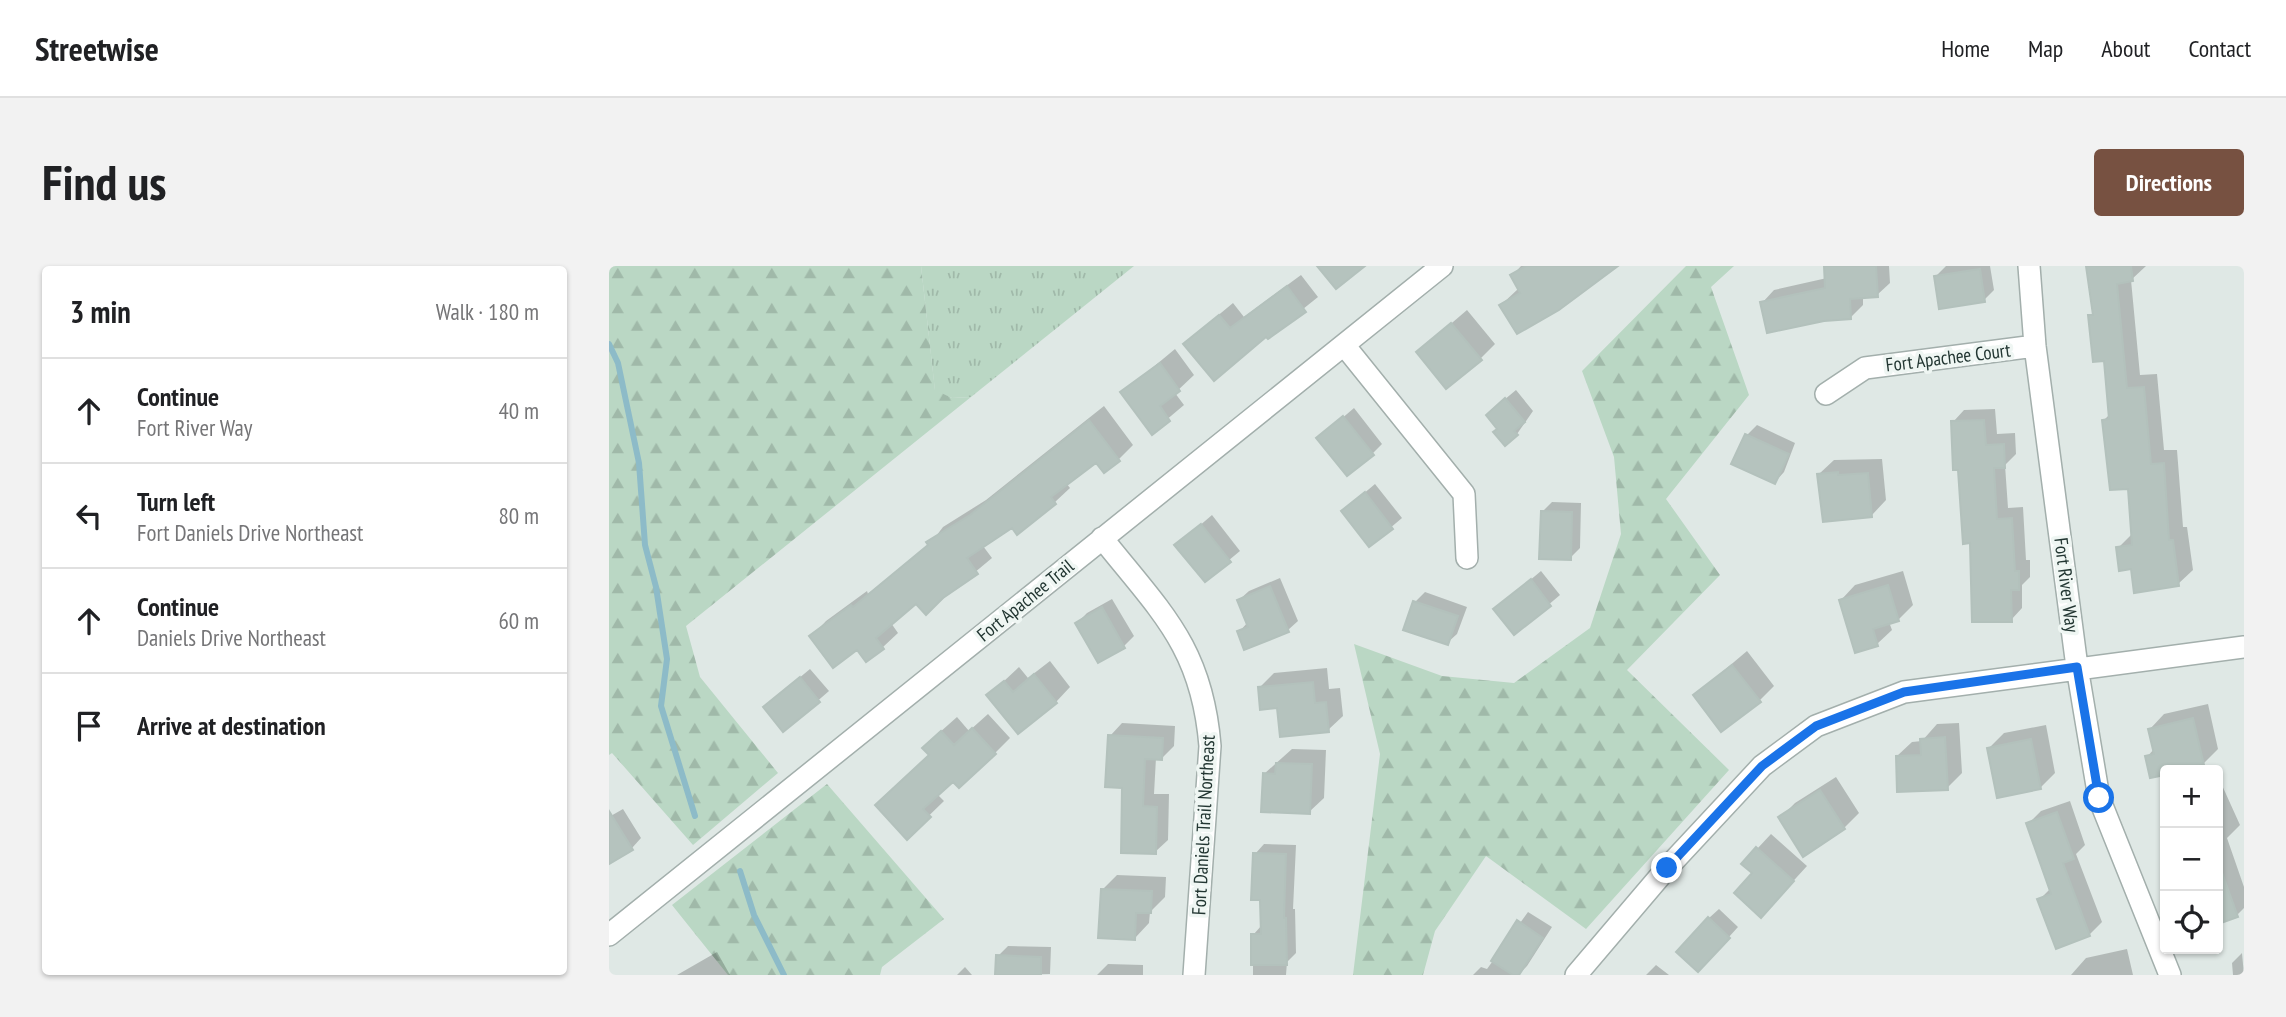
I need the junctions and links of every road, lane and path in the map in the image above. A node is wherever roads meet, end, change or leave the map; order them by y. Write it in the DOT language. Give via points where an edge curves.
graph roads {
  1 [pos="1442,266"];
  2 [pos="2029,266"];
  3 [pos="1344,345"];
  4 [pos="2035,346"];
  5 [pos="1826,394"];
  6 [pos="1102,538"];
  7 [pos="1467,558"];
  8 [pos="2244,647"];
  9 [pos="2077,667"];
  10 [pos="609,935"];
  11 [pos="1193,975"];
  12 [pos="1577,975"];
  13 [pos="2170,975"];
  1 -- 3 [label="street, Fort Apachee Trail"];
  2 -- 4 [label="street, Fort River Way"];
  3 -- 6 [label="street, Fort Apachee Trail"];
  3 -- 7 [label="street" via="1464,494"];
  4 -- 5 [label="street, Fort Apachee Court" via="1865,368"];
  4 -- 9 [label="street, Fort River Way"];
  6 -- 10 [label="street, Fort Apachee Trail"];
  6 -- 11 [label="street, Fort Daniels Trail Northeast" via="1176,630 1199,678 1207,709 1210,746"];
  8 -- 9 [label="street"];
  9 -- 12 [label="street" via="1904,692 1816,726 1762,766 1667,868"];
  9 -- 13 [label="street, Fort River Way" via="2099,798"];
}
